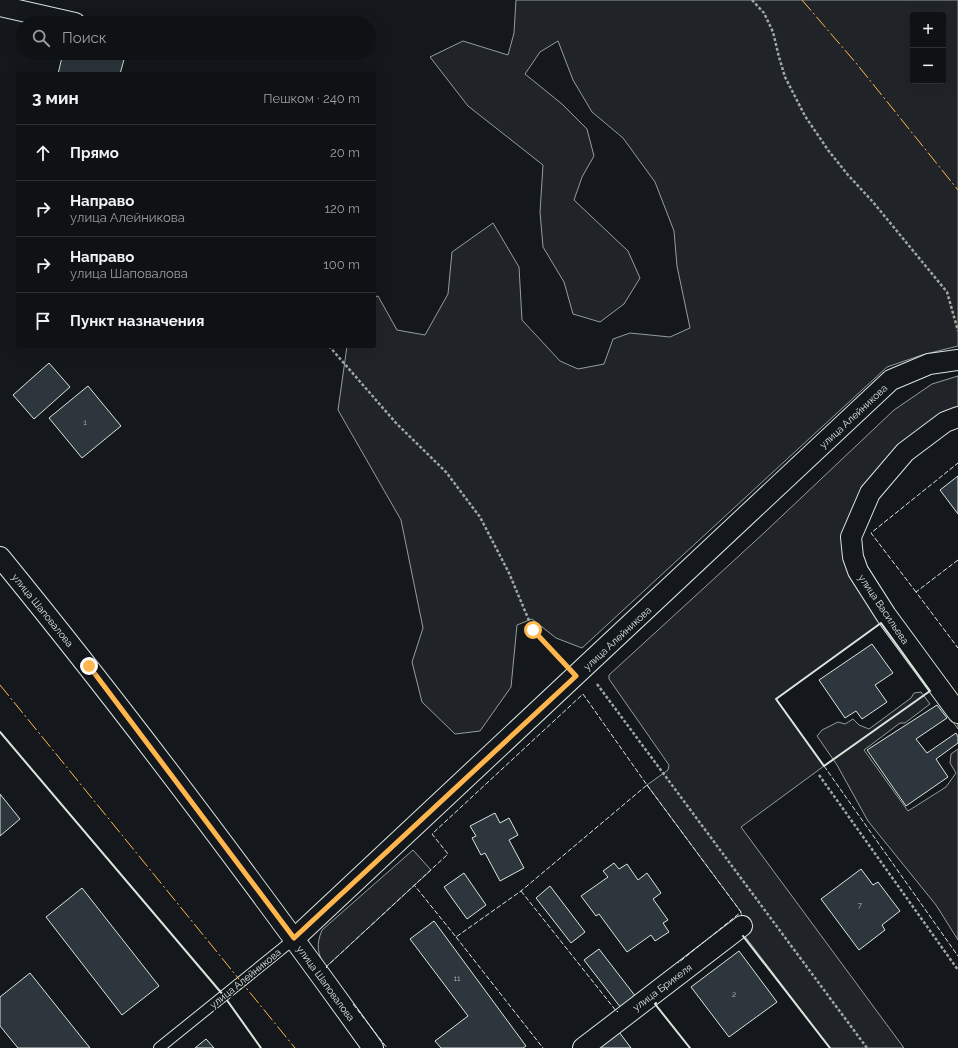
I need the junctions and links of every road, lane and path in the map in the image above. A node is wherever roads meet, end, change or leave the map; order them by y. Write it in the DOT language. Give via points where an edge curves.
graph roads {
  1 [pos="752,0"];
  2 [pos="0,6"];
  3 [pos="44,16"];
  4 [pos="958,331"];
  5 [pos="331,348"];
  6 [pos="958,360"];
  7 [pos="958,417"];
  8 [pos="0,557"];
  9 [pos="580,672"];
  10 [pos="958,713"];
  11 [pos="819,775"];
  12 [pos="742,926"];
  13 [pos="294,938"];
  14 [pos="958,970"];
  15 [pos="159,1048"];
  16 [pos="373,1048"];
  17 [pos="583,1048"];
  18 [pos="867,1048"];
  1 -- 4 [label="path" via="764,13 773,32 786,77 805,116 843,169 947,292"];
  2 -- 3 [label="street"];
  5 -- 9 [label="path" via="396,423 446,472 480,517 510,573 533,630"];
  6 -- 9 [label="street, улица Алейникова" via="929,364 891,380"];
  7 -- 10 [label="street, улица Васильева" via="945,422 906,452 870,493 851,537 853,557 858,571 886,615"];
  8 -- 13 [label="street, улица Шаповалова" via="89,666"];
  9 -- 13 [label="street, улица Алейникова"];
  9 -- 18 [label="path"];
  11 -- 14 [label="path"];
  12 -- 17 [label="street, улица Брикеля"];
  13 -- 15 [label="lane, улица Алейникова"];
  13 -- 16 [label="street, улица Шаповалова"];
}
